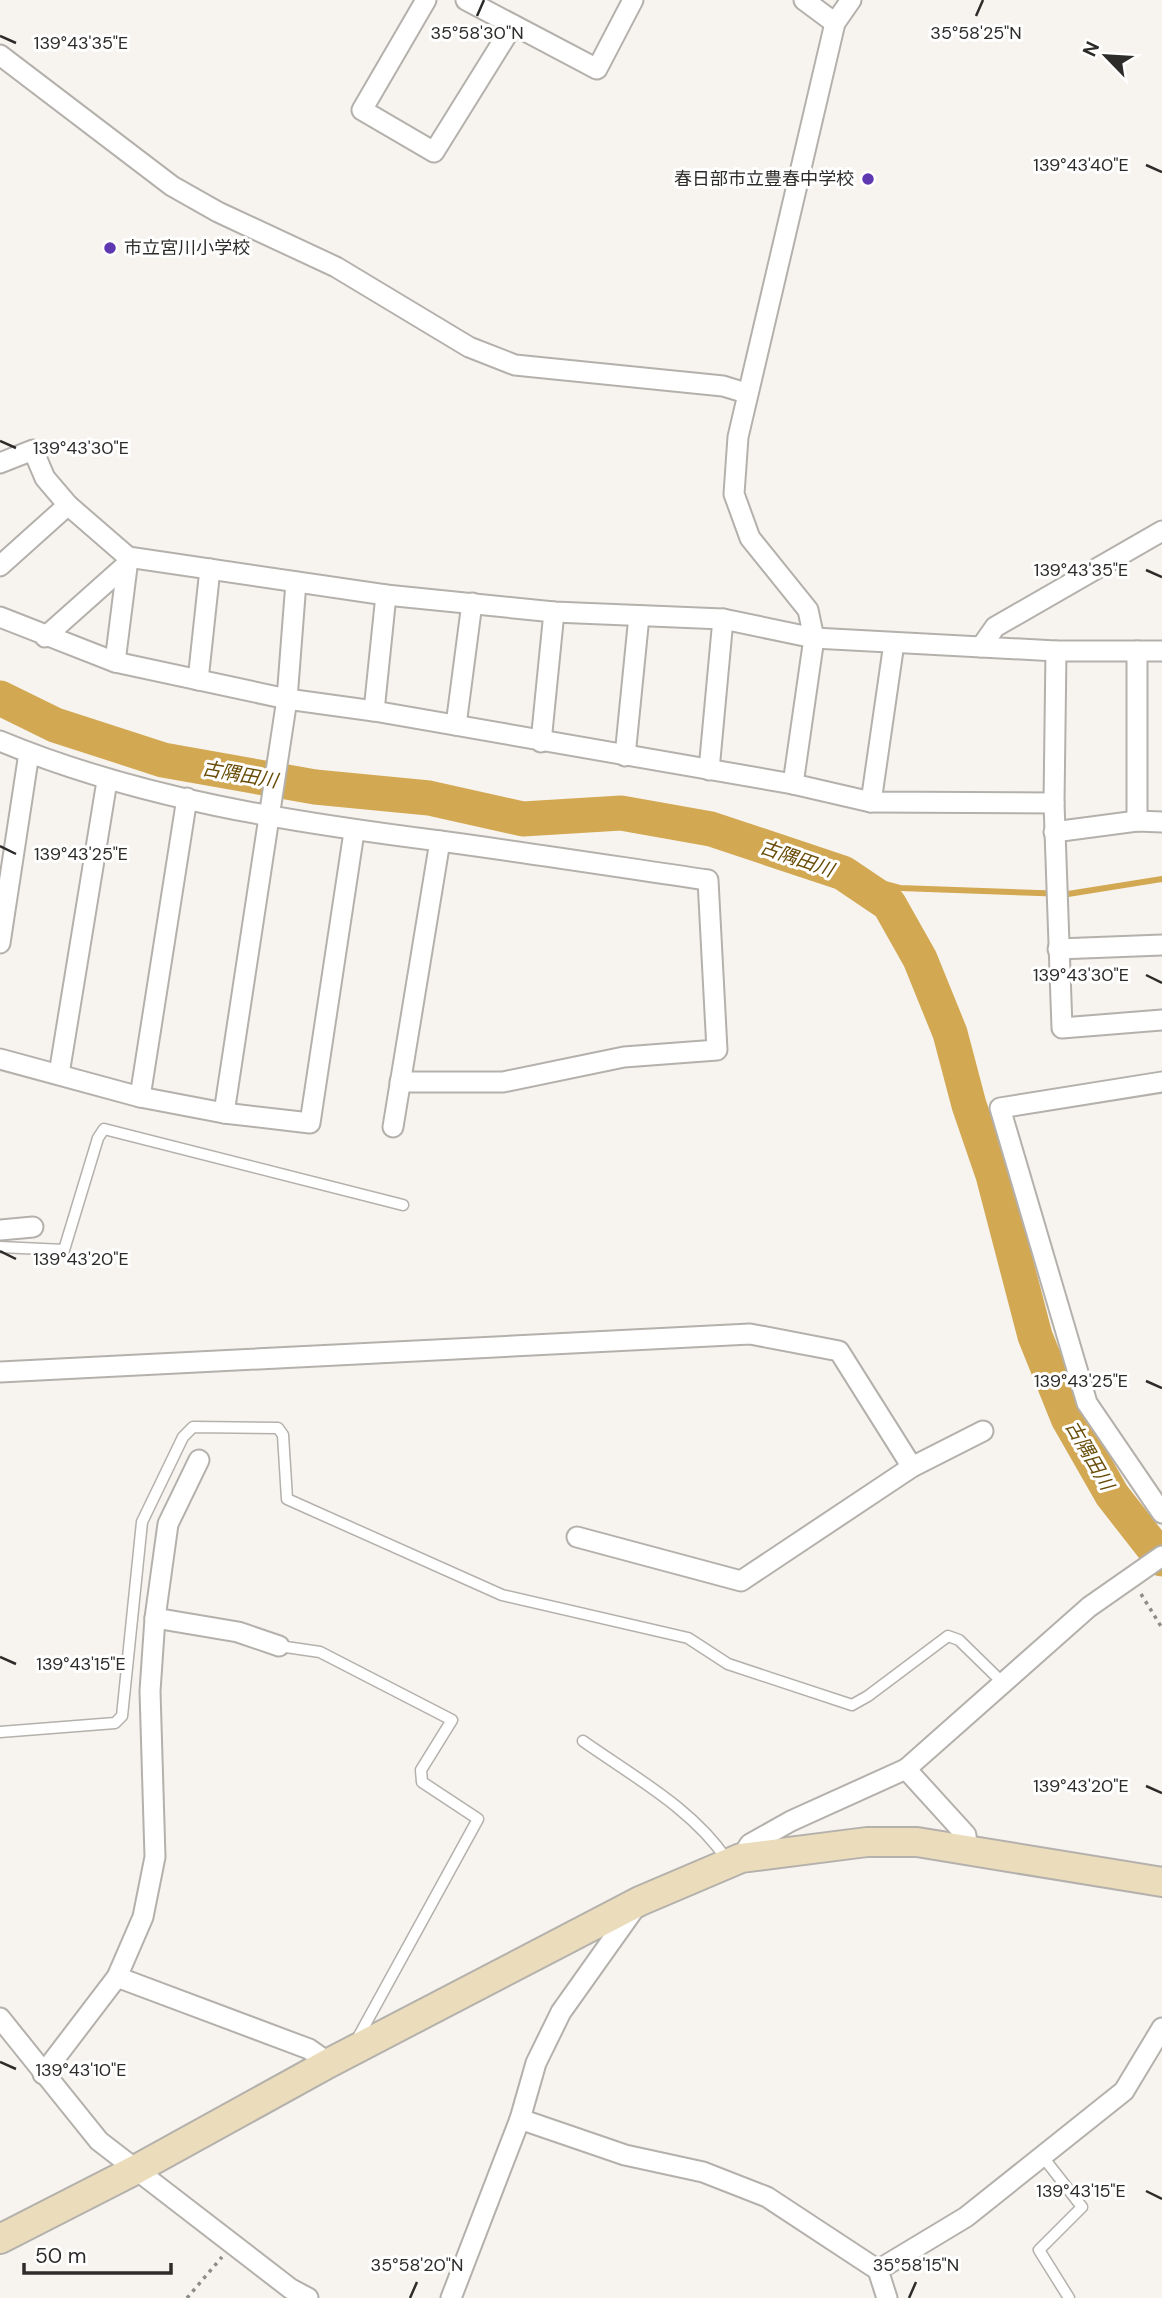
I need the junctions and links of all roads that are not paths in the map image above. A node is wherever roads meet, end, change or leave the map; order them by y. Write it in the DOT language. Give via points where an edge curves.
graph roads {
  1 [pos="426,0"];
  2 [pos="633,0"];
  3 [pos="804,0"];
  4 [pos="851,0"];
  5 [pos="471,1"];
  6 [pos="835,23"];
  7 [pos="513,24"];
  8 [pos="0,55"];
  9 [pos="747,393"];
  10 [pos="0,463"];
  11 [pos="68,505"];
  12 [pos="1162,531"];
  13 [pos="128,560"];
  14 [pos="0,566"];
  15 [pos="210,569"];
  16 [pos="296,582"];
  17 [pos="386,595"];
  18 [pos="472,603"];
  19 [pos="554,612"];
  20 [pos="639,616"];
  21 [pos="0,617"];
  22 [pos="723,620"];
  23 [pos="45,637"];
  24 [pos="814,638"];
  25 [pos="894,643"];
  26 [pos="981,647"];
  27 [pos="1056,651"];
  28 [pos="1138,651"];
  29 [pos="1162,651"];
  30 [pos="115,662"];
  31 [pos="198,680"];
  32 [pos="287,699"];
  33 [pos="374,710"];
  34 [pos="456,725"];
  35 [pos="0,741"];
  36 [pos="541,741"];
  37 [pos="29,753"];
  38 [pos="625,756"];
  39 [pos="709,770"];
  40 [pos="107,781"];
  41 [pos="793,784"];
  42 [pos="187,798"];
  43 [pos="871,802"];
  44 [pos="1054,803"];
  45 [pos="270,811"];
  46 [pos="1137,821"];
  47 [pos="1162,822"];
  48 [pos="1054,831"];
  49 [pos="354,832"];
  50 [pos="440,841"];
  51 [pos="0,943"];
  52 [pos="1162,945"];
  53 [pos="1058,949"];
  54 [pos="1162,1020"];
  55 [pos="0,1059"];
  56 [pos="60,1074"];
  57 [pos="400,1082"];
  58 [pos="1162,1082"];
  59 [pos="140,1097"];
  60 [pos="224,1113"];
  61 [pos="393,1127"];
  62 [pos="403,1205"];
  63 [pos="33,1227"];
  64 [pos="0,1230"];
  65 [pos="0,1247"];
  66 [pos="0,1372"];
  67 [pos="983,1431"];
  68 [pos="199,1460"];
  69 [pos="912,1466"];
  70 [pos="1162,1513"];
  71 [pos="577,1537"];
  72 [pos="1162,1556"];
  73 [pos="155,1618"];
  74 [pos="279,1646"];
  75 [pos="1003,1683"];
  76 [pos="0,1732"];
  77 [pos="583,1741"];
  78 [pos="906,1769"];
  79 [pos="967,1849"];
  80 [pos="735,1860"];
  81 [pos="1162,1882"];
  82 [pos="639,1901"];
  83 [pos="117,1977"];
  84 [pos="0,2018"];
  85 [pos="1162,2028"];
  86 [pos="341,2057"];
  87 [pos="43,2074"];
  88 [pos="520,2119"];
  89 [pos="1042,2157"];
  90 [pos="135,2170"];
  91 [pos="0,2239"];
  92 [pos="878,2270"];
  93 [pos="308,2298"];
  94 [pos="451,2298"];
  95 [pos="887,2298"];
  96 [pos="1069,2298"];
  1 -- 7 [label="street" via="362,110 434,152"];
  2 -- 7 [label="street" via="597,69"];
  3 -- 6 [label="street"];
  4 -- 6 [label="street"];
  5 -- 7 [label="street"];
  6 -- 9 [label="street"];
  8 -- 9 [label="street" via="172,186 336,267 470,347 515,365 723,386"];
  9 -- 24 [label="street" via="734,494 750,538 808,610"];
  10 -- 11 [label="street" via="33,450 45,478"];
  11 -- 13 [label="street"];
  11 -- 14 [label="street"];
  12 -- 26 [label="street" via="995,627"];
  13 -- 15 [label="street"];
  13 -- 23 [label="street"];
  13 -- 30 [label="street"];
  15 -- 16 [label="street"];
  15 -- 31 [label="street"];
  16 -- 17 [label="street"];
  16 -- 32 [label="street"];
  17 -- 18 [label="street"];
  17 -- 33 [label="street"];
  18 -- 19 [label="street"];
  18 -- 34 [label="street"];
  19 -- 20 [label="street"];
  19 -- 36 [label="street"];
  20 -- 22 [label="street"];
  20 -- 38 [label="street"];
  21 -- 23 [label="street"];
  22 -- 24 [label="street"];
  22 -- 39 [label="street"];
  23 -- 30 [label="street"];
  24 -- 25 [label="street"];
  24 -- 41 [label="street"];
  25 -- 26 [label="street"];
  25 -- 43 [label="street"];
  26 -- 27 [label="street"];
  27 -- 28 [label="street"];
  27 -- 44 [label="street"];
  28 -- 29 [label="street"];
  28 -- 46 [label="street"];
  30 -- 31 [label="street"];
  31 -- 32 [label="street"];
  32 -- 33 [label="street"];
  32 -- 45 [label="street"];
  33 -- 34 [label="street"];
  34 -- 36 [label="street"];
  35 -- 37 [label="street"];
  36 -- 38 [label="street"];
  37 -- 40 [label="street"];
  37 -- 51 [label="street"];
  38 -- 39 [label="street"];
  39 -- 41 [label="street"];
  40 -- 42 [label="street"];
  40 -- 56 [label="street"];
  41 -- 43 [label="street"];
  42 -- 45 [label="street"];
  42 -- 59 [label="street"];
  43 -- 44 [label="street"];
  44 -- 48 [label="street"];
  45 -- 49 [label="street"];
  45 -- 60 [label="street"];
  46 -- 47 [label="street"];
  46 -- 48 [label="street"];
  48 -- 53 [label="street"];
  49 -- 50 [label="street"];
  49 -- 60 [label="street" via="310,1123"];
  50 -- 57 [label="street"];
  50 -- 57 [label="street" via="708,880 717,1050 624,1057 503,1082"];
  52 -- 53 [label="street"];
  53 -- 54 [label="street" via="1062,1028"];
  55 -- 56 [label="street"];
  56 -- 59 [label="street"];
  57 -- 61 [label="street"];
  58 -- 70 [label="street" via="1000,1108 1087,1403"];
  59 -- 60 [label="street"];
  62 -- 65 [label="lane" via="104,1129 64,1250"];
  63 -- 64 [label="street"];
  66 -- 69 [label="street" via="750,1334 839,1351"];
  67 -- 69 [label="street"];
  68 -- 73 [label="street" via="168,1524"];
  69 -- 71 [label="street" via="741,1581"];
  72 -- 75 [label="street" via="1089,1607"];
  73 -- 74 [label="street" via="239,1632"];
  73 -- 83 [label="street" via="150,1691 155,1857 143,1917"];
  74 -- 86 [label="lane" via="320,1652 452,1720 421,1770 422,1782 478,1819"];
  75 -- 76 [label="lane" via="959,1640 948,1636 852,1705 728,1664 688,1638 502,1595 287,1499 283,1435 278,1428 193,1427 183,1437 142,1522 122,1716 115,1723"];
  75 -- 78 [label="street"];
  77 -- 80 [label="lane" via="679,1808"];
  78 -- 79 [label="street" via="966,1835"];
  78 -- 80 [label="street" via="791,1821 750,1844"];
  79 -- 80 [label="street" via="867,1842"];
  79 -- 81 [label="street"];
  80 -- 82 [label="street"];
  82 -- 86 [label="street"];
  82 -- 88 [label="street" via="561,2012 536,2063"];
  83 -- 86 [label="street"];
  83 -- 87 [label="street"];
  84 -- 87 [label="street"];
  85 -- 89 [label="street" via="1124,2091"];
  86 -- 90 [label="street"];
  87 -- 90 [label="street" via="99,2141"];
  88 -- 92 [label="street" via="625,2155 703,2172 768,2197"];
  88 -- 94 [label="street"];
  89 -- 92 [label="street" via="966,2217"];
  89 -- 96 [label="lane" via="1082,2207 1039,2250"];
  90 -- 91 [label="street"];
  90 -- 93 [label="street"];
  92 -- 95 [label="street"];
}
